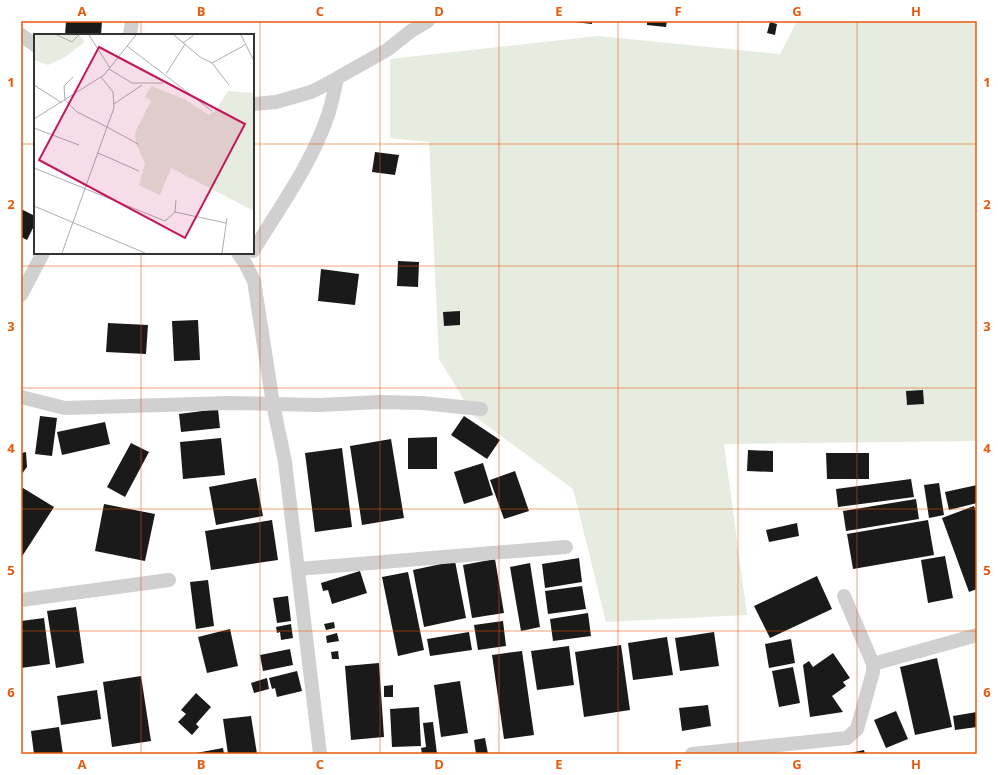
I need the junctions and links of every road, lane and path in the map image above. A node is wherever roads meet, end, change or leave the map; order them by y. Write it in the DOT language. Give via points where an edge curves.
graph roads {
  1 [pos="132,21"];
  2 [pos="428,21"];
  3 [pos="130,34"];
  4 [pos="21,35"];
  5 [pos="34,43"];
  6 [pos="337,79"];
  7 [pos="254,104"];
  8 [pos="254,244"];
  9 [pos="42,254"];
  10 [pos="247,255"];
  11 [pos="21,295"];
  12 [pos="21,397"];
  13 [pos="273,404"];
  14 [pos="481,408"];
  15 [pos="566,547"];
  16 [pos="298,570"];
  17 [pos="169,580"];
  18 [pos="844,596"];
  19 [pos="21,600"];
  20 [pos="977,635"];
  21 [pos="873,664"];
  22 [pos="320,754"];
  23 [pos="692,754"];
  1 -- 3 [label="street"];
  2 -- 6 [label="street" via="387,50"];
  4 -- 5 [label="street"];
  6 -- 7 [label="street" via="311,92 276,102"];
  6 -- 8 [label="street" via="328,115 314,148 299,176"];
  9 -- 11 [label="street"];
  10 -- 13 [label="street" via="254,281"];
  12 -- 13 [label="street" via="65,408"];
  13 -- 14 [label="street" via="319,406 380,402"];
  13 -- 16 [label="street" via="285,462"];
  15 -- 16 [label="street"];
  16 -- 22 [label="street"];
  17 -- 19 [label="street"];
  18 -- 21 [label="street"];
  20 -- 21 [label="street"];
  21 -- 23 [label="street" via="858,730 846,738"];
}
